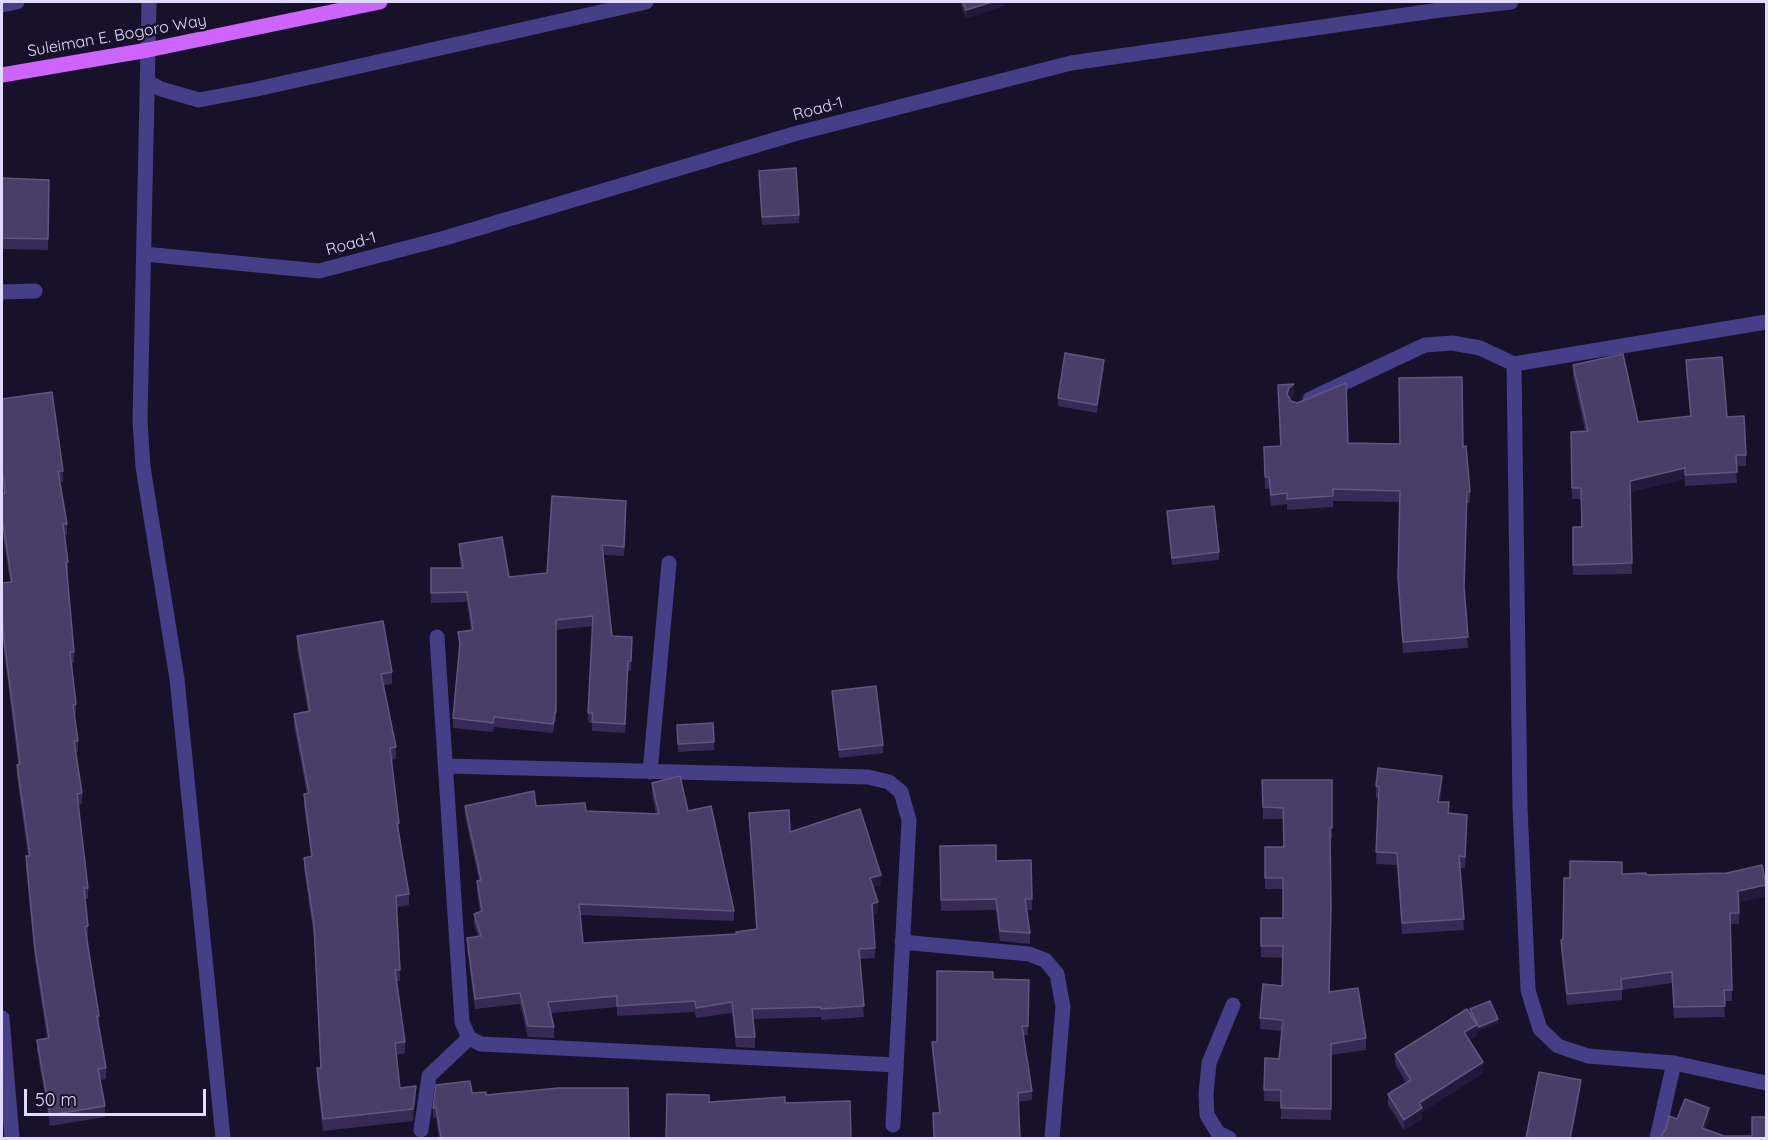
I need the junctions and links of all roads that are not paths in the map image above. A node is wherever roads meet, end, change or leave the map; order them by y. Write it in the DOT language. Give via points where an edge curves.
graph roads {
  1 [pos="17,2"];
  2 [pos="149,2"];
  3 [pos="380,2"];
  4 [pos="646,2"];
  5 [pos="1510,2"];
  6 [pos="2,5"];
  7 [pos="148,50"];
  8 [pos="2,75"];
  9 [pos="147,82"];
  10 [pos="144,254"];
  11 [pos="35,291"];
  12 [pos="2,292"];
  13 [pos="1767,322"];
  14 [pos="1514,364"];
  15 [pos="1297,405"];
  16 [pos="669,563"];
  17 [pos="437,637"];
  18 [pos="446,766"];
  19 [pos="650,772"];
  20 [pos="902,942"];
  21 [pos="1233,1005"];
  22 [pos="2,1018"];
  23 [pos="469,1038"];
  24 [pos="1674,1063"];
  25 [pos="896,1065"];
  26 [pos="1767,1083"];
  27 [pos="893,1125"];
  28 [pos="421,1130"];
  29 [pos="12,1138"];
  30 [pos="223,1138"];
  31 [pos="1052,1138"];
  32 [pos="1229,1138"];
  33 [pos="1658,1138"];
  1 -- 6 [label="street"];
  2 -- 7 [label="street"];
  3 -- 7 [label="main road, Suleiman E. Bogoro Way"];
  4 -- 9 [label="street" via="200,100"];
  5 -- 10 [label="street, Road-1" via="1071,63 794,134 445,238 319,271"];
  7 -- 8 [label="main road, Suleiman E. Bogoro Way"];
  7 -- 9 [label="street"];
  9 -- 10 [label="street"];
  10 -- 30 [label="street" via="140,420 143,467 177,679"];
  11 -- 12 [label="street"];
  13 -- 14 [label="street"];
  14 -- 15 [label="street" via="1480,348 1452,343 1425,345"];
  14 -- 24 [label="street" via="1520,807 1528,990 1540,1029 1558,1046 1588,1056"];
  16 -- 19 [label="street"];
  17 -- 18 [label="street"];
  18 -- 19 [label="street"];
  18 -- 23 [label="street" via="462,1022"];
  19 -- 20 [label="street" via="868,777 889,782 901,792 909,820"];
  20 -- 25 [label="street"];
  20 -- 31 [label="street" via="1029,954 1045,960 1057,974 1063,1007"];
  21 -- 32 [label="street" via="1209,1063 1206,1094 1207,1115 1218,1133"];
  22 -- 29 [label="street"];
  23 -- 25 [label="street" via="481,1044"];
  23 -- 28 [label="street" via="429,1076"];
  24 -- 26 [label="street"];
  24 -- 33 [label="street"];
  25 -- 27 [label="street"];
}
